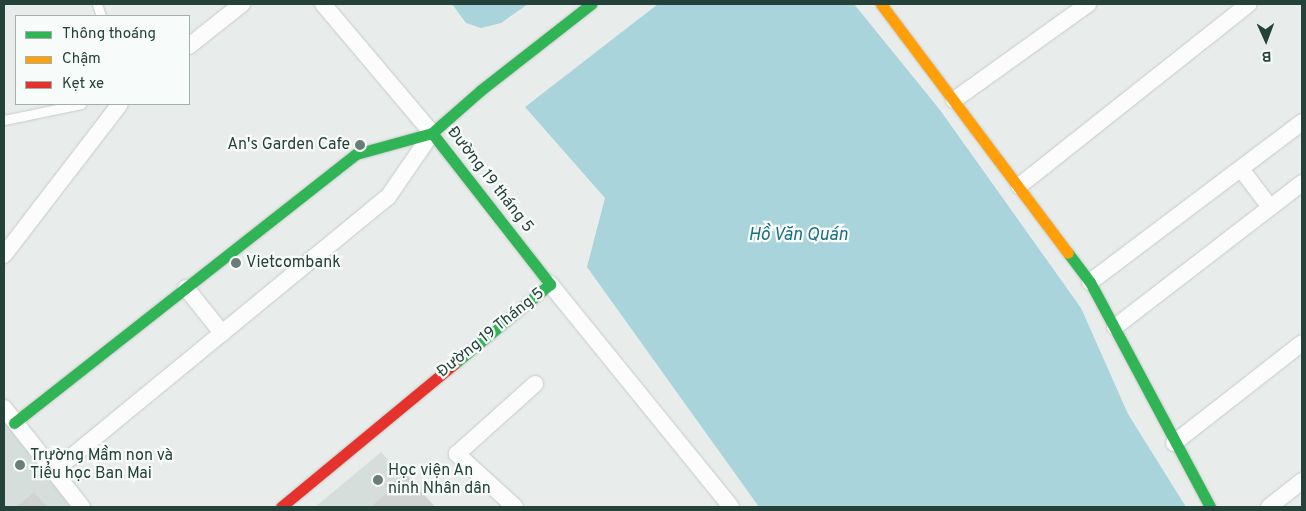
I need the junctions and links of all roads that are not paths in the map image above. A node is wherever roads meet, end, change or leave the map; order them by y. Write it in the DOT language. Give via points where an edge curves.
graph roads {
  1 [pos="242,4"];
  2 [pos="324,4"];
  3 [pos="591,4"];
  4 [pos="881,4"];
  5 [pos="1088,4"];
  6 [pos="1249,4"];
  7 [pos="190,45"];
  8 [pos="954,100"];
  9 [pos="75,105"];
  10 [pos="119,105"];
  11 [pos="4,120"];
  12 [pos="1302,122"];
  13 [pos="432,133"];
  14 [pos="1241,169"];
  15 [pos="1302,184"];
  16 [pos="1019,186"];
  17 [pos="1270,207"];
  18 [pos="4,255"];
  19 [pos="1090,282"];
  20 [pos="550,284"];
  21 [pos="186,288"];
  22 [pos="1115,327"];
  23 [pos="222,333"];
  24 [pos="1302,344"];
  25 [pos="535,384"];
  26 [pos="4,408"];
  27 [pos="14,422"];
  28 [pos="1174,443"];
  29 [pos="54,471"];
  30 [pos="1302,481"];
  31 [pos="82,507"];
  32 [pos="281,507"];
  33 [pos="516,507"];
  34 [pos="731,507"];
  35 [pos="1210,507"];
  36 [pos="1269,507"];
  1 -- 7 [label="street"];
  2 -- 13 [label="street"];
  3 -- 13 [label="street, Đường 19 tháng 5"];
  4 -- 8 [label="street"];
  5 -- 8 [label="street"];
  6 -- 16 [label="street"];
  8 -- 16 [label="street"];
  9 -- 11 [label="lane"];
  10 -- 18 [label="street"];
  12 -- 14 [label="street"];
  13 -- 20 [label="street, Đường 19 tháng 5"];
  13 -- 21 [label="street" via="356,154"];
  13 -- 23 [label="street" via="388,198"];
  14 -- 17 [label="street"];
  14 -- 19 [label="street"];
  15 -- 17 [label="street"];
  16 -- 19 [label="street"];
  17 -- 22 [label="street"];
  19 -- 22 [label="street"];
  20 -- 32 [label="street, Đường 19 Tháng 5"];
  20 -- 34 [label="street, Đường 19 Tháng 5"];
  21 -- 23 [label="street"];
  21 -- 27 [label="street"];
  22 -- 28 [label="street"];
  23 -- 29 [label="street"];
  24 -- 28 [label="street"];
  25 -- 33 [label="street" via="457,454"];
  26 -- 27 [label="street"];
  27 -- 29 [label="street"];
  28 -- 35 [label="street"];
  29 -- 31 [label="street"];
  30 -- 36 [label="street"];
}
